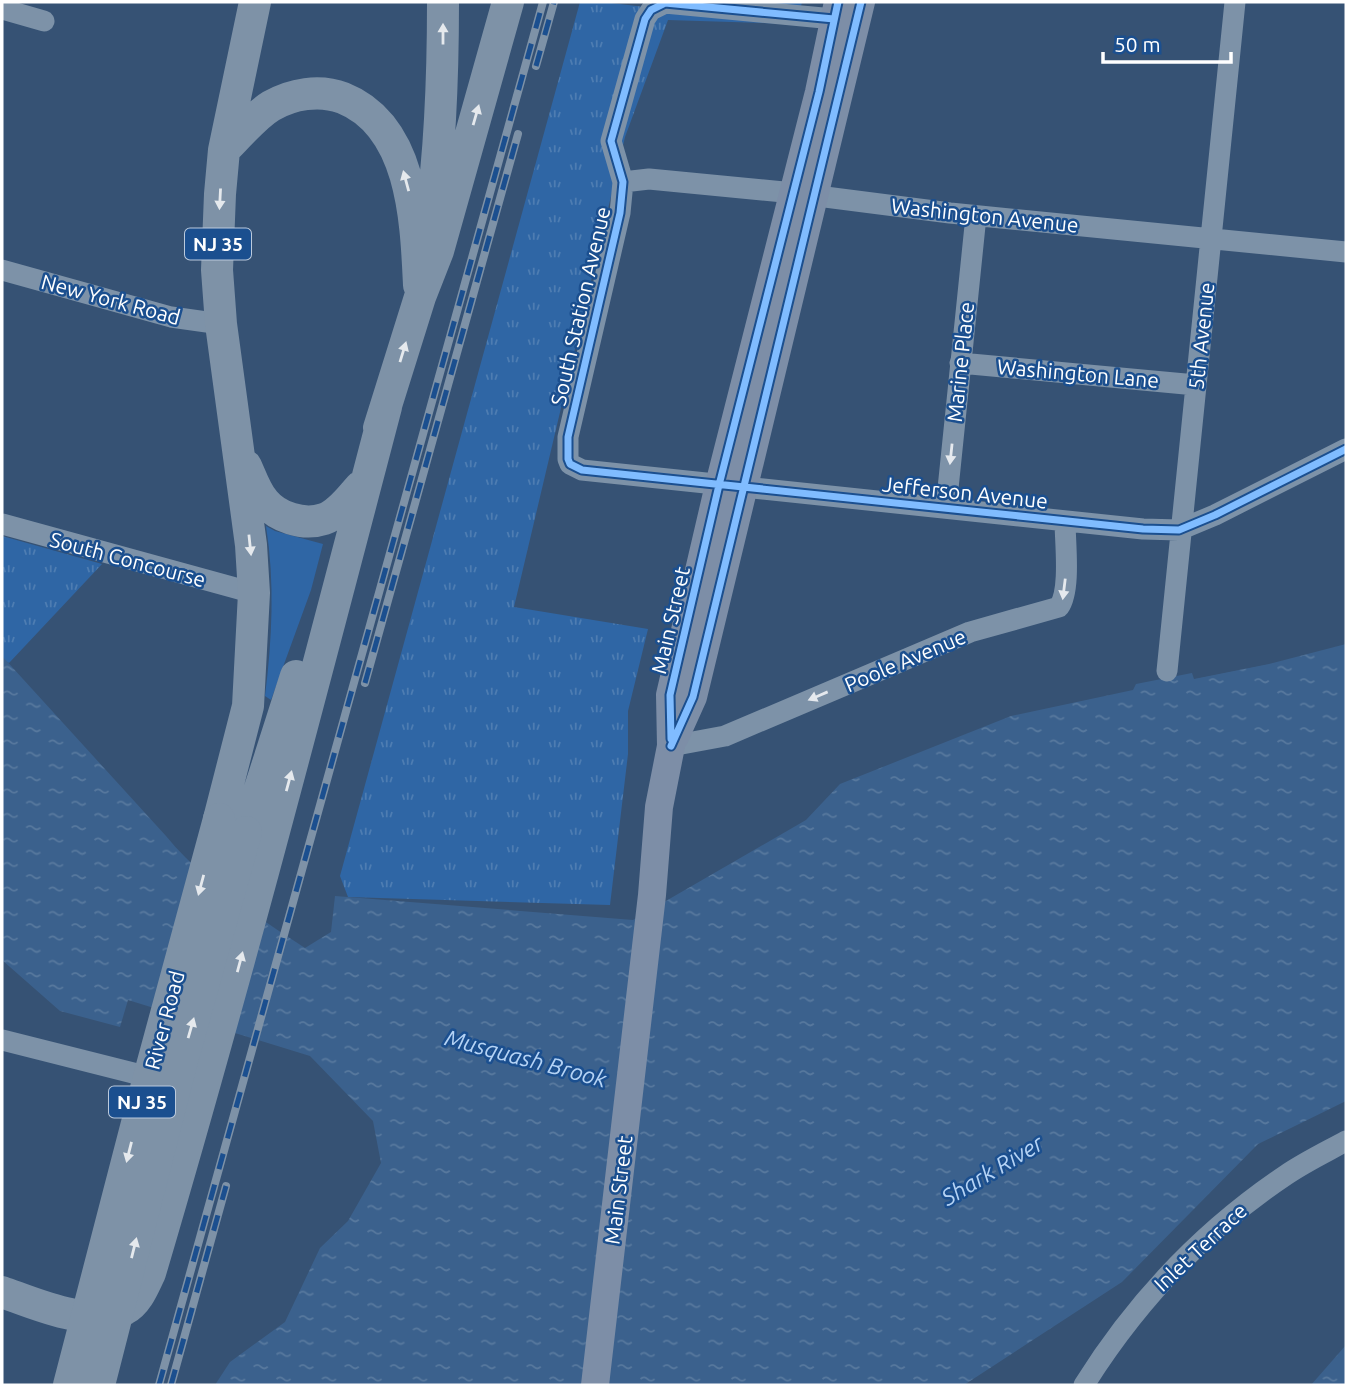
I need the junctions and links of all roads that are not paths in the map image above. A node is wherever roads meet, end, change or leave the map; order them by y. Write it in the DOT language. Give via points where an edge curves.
graph roads {
  1 [pos="255,2"];
  2 [pos="274,2"];
  3 [pos="443,2"];
  4 [pos="508,2"];
  5 [pos="861,2"];
  6 [pos="1235,2"];
  7 [pos="2,9"];
  8 [pos="836,10"];
  9 [pos="44,20"];
  10 [pos="248,36"];
  11 [pos="224,150"];
  12 [pos="623,182"];
  13 [pos="804,195"];
  14 [pos="976,216"];
  15 [pos="1210,237"];
  16 [pos="1346,252"];
  17 [pos="2,270"];
  18 [pos="420,297"];
  19 [pos="221,324"];
  20 [pos="960,363"];
  21 [pos="1196,385"];
  22 [pos="386,407"];
  23 [pos="1346,449"];
  24 [pos="239,453"];
  25 [pos="568,459"];
  26 [pos="731,486"];
  27 [pos="360,487"];
  28 [pos="946,508"];
  29 [pos="1065,521"];
  30 [pos="2,524"];
  31 [pos="1180,530"];
  32 [pos="254,593"];
  33 [pos="1167,671"];
  34 [pos="671,746"];
  35 [pos="246,832"];
  36 [pos="2,1040"];
  37 [pos="149,1077"];
  38 [pos="1346,1141"];
  39 [pos="2,1292"];
  40 [pos="69,1385"];
  41 [pos="99,1385"];
  42 [pos="595,1385"];
  43 [pos="1084,1385"];
  1 -- 10 [label="highway, NJ 35"];
  2 -- 10 [label="highway"];
  18 -- 3 [label="highway, NJ 35, one-way" via="439,155"];
  18 -- 4 [label="highway, one-way" via="438,251"];
  5 -- 13 [label="main road, Main Street"];
  6 -- 15 [label="street, 5th Avenue"];
  7 -- 9 [label="street"];
  8 -- 12 [label="street, South Station Avenue" via="665,3 651,10 611,141"];
  8 -- 13 [label="main road, Main Street"];
  10 -- 11 [label="highway, NJ 35"];
  18 -- 11 [label="highway, one-way" via="412,202 401,164 384,131 355,103 324,93 285,99 262,113"];
  11 -- 19 [label="highway, NJ 35, one-way" via="217,270"];
  12 -- 13 [label="street, Washington Avenue" via="649,179"];
  12 -- 25 [label="street, South Station Avenue" via="620,213 568,437"];
  13 -- 14 [label="street, Washington Avenue"];
  13 -- 26 [label="main road, Main Street"];
  14 -- 15 [label="street, Washington Avenue"];
  14 -- 20 [label="street, Marine Place"];
  15 -- 16 [label="street, Washington Avenue"];
  15 -- 21 [label="street, 5th Avenue"];
  17 -- 19 [label="street, New York Road" via="171,317"];
  22 -- 18 [label="highway, NJ 35, one-way"];
  19 -- 24 [label="highway, NJ 35"];
  20 -- 21 [label="street, Washington Lane"];
  20 -- 28 [label="street, Marine Place, one-way"];
  21 -- 31 [label="street, 5th Avenue"];
  22 -- 27 [label="highway, NJ 35"];
  35 -- 22 [label="highway, one-way"];
  23 -- 31 [label="street, Jefferson Avenue"];
  24 -- 27 [label="highway" via="263,500 282,516 301,522 323,519 341,509"];
  24 -- 32 [label="highway, NJ 35, one-way"];
  25 -- 26 [label="street, Jefferson Avenue" via="582,470"];
  26 -- 28 [label="street, Jefferson Avenue"];
  26 -- 34 [label="main road, Main Street" via="670,695"];
  27 -- 35 [label="highway, NJ 35"];
  28 -- 29 [label="street, Jefferson Avenue"];
  29 -- 31 [label="street, Jefferson Avenue"];
  29 -- 34 [label="street, Poole Avenue, one-way" via="1066,574 1059,607 970,632 725,736"];
  30 -- 32 [label="street, South Concourse"];
  31 -- 33 [label="street, 5th Avenue"];
  32 -- 35 [label="highway, NJ 35"];
  34 -- 42 [label="main road, Main Street" via="659,807"];
  35 -- 37 [label="highway, River Road / NJ 35, one-way, bridge"];
  39 -- 35 [label="highway, one-way" via="93,1318 125,1309 138,1297 150,1273 208,1075"];
  41 -- 35 [label="highway, NJ 35, one-way, bridge"];
  36 -- 37 [label="street"];
  37 -- 40 [label="highway, River Road / NJ 35, one-way, bridge"];
  38 -- 43 [label="street, Inlet Terrace" via="1279,1180 1200,1243 1127,1322"];
}
